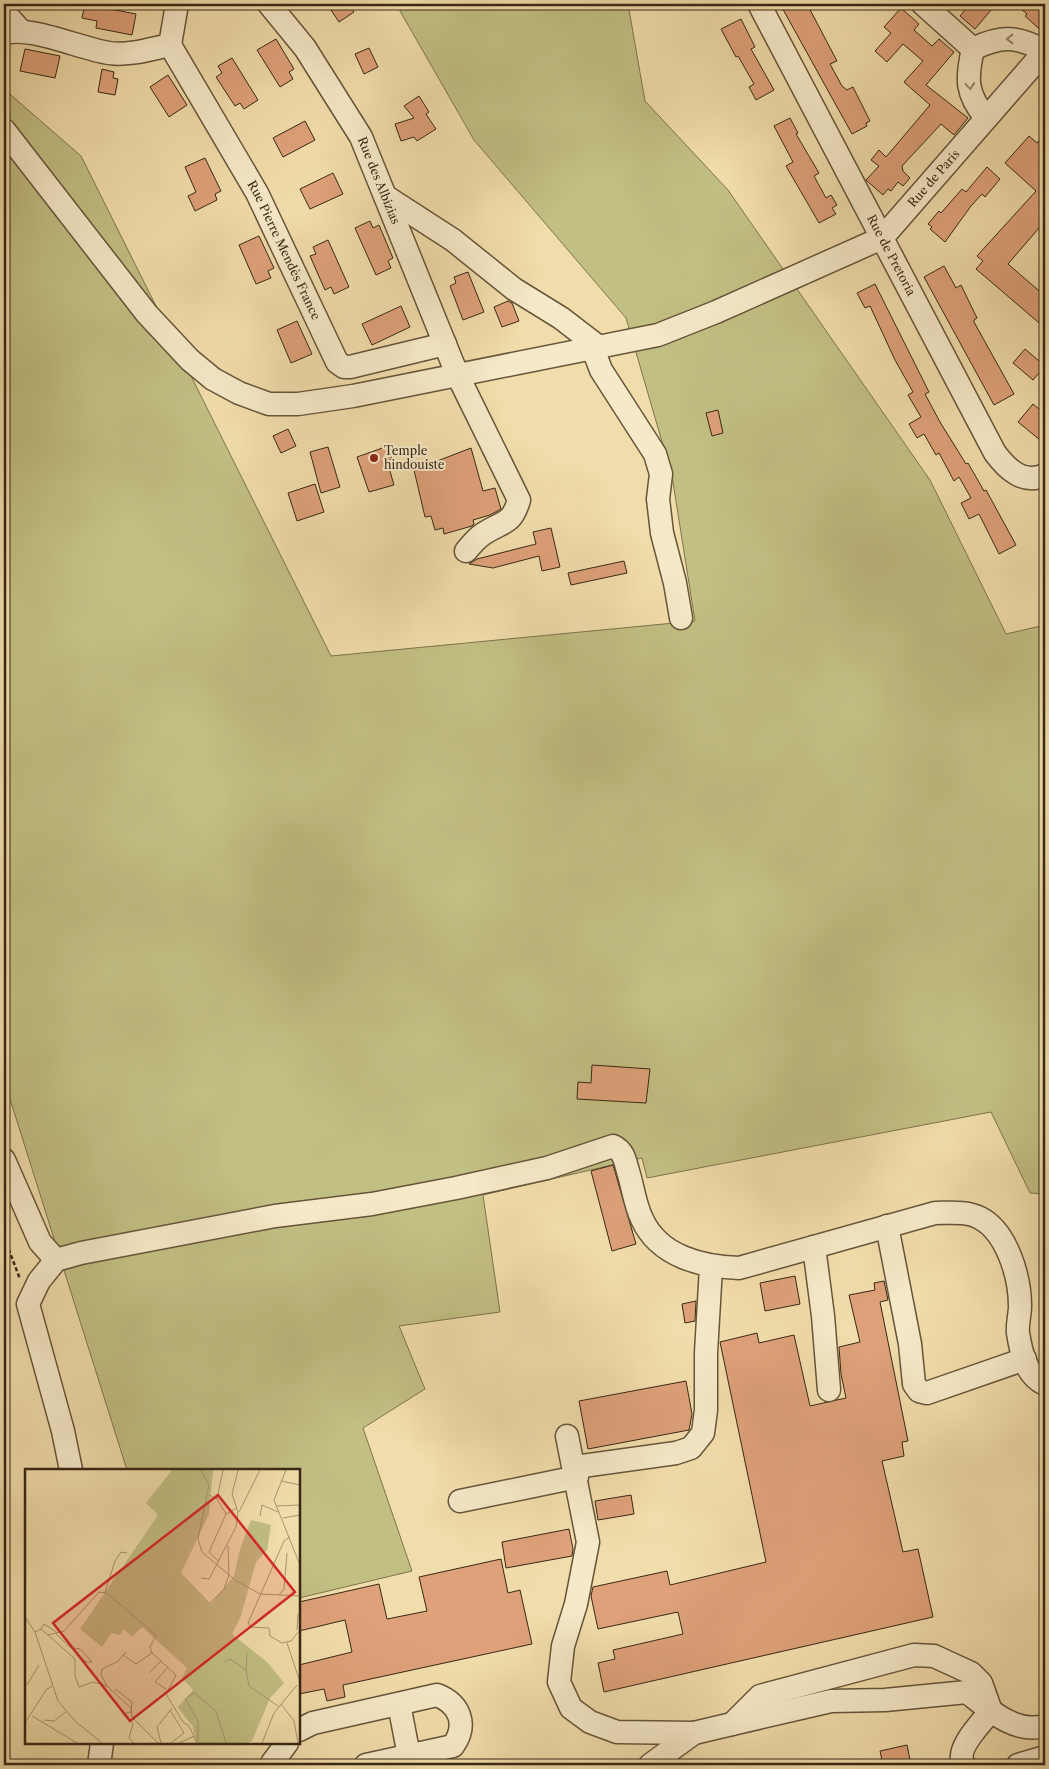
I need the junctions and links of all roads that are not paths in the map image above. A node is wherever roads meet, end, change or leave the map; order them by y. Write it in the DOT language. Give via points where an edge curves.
graph roads {
  1 [pos="177,4"];
  2 [pos="269,4"];
  3 [pos="759,4"];
  4 [pos="923,4"];
  5 [pos="4,12"];
  6 [pos="12,32"];
  7 [pos="170,45"];
  8 [pos="973,49"];
  9 [pos="1045,51"];
  10 [pos="986,118"];
  11 [pos="4,130"];
  12 [pos="384,196"];
  13 [pos="882,238"];
  14 [pos="444,344"];
  15 [pos="597,348"];
  16 [pos="457,374"];
  17 [pos="1045,475"];
  18 [pos="466,551"];
  19 [pos="681,618"];
  20 [pos="4,1160"];
  21 [pos="887,1226"];
  22 [pos="814,1247"];
  23 [pos="56,1260"];
  24 [pos="711,1267"];
  25 [pos="1024,1359"];
  26 [pos="1045,1384"];
  27 [pos="829,1390"];
  28 [pos="567,1436"];
  29 [pos="71,1469"];
  30 [pos="576,1472"];
  31 [pos="460,1500"];
  32 [pos="398,1704"];
  33 [pos="991,1711"];
  34 [pos="732,1724"];
  35 [pos="1045,1726"];
  36 [pos="300,1730"];
  37 [pos="694,1733"];
  38 [pos="102,1744"];
  39 [pos="286,1744"];
  40 [pos="409,1756"];
  41 [pos="1045,1757"];
  42 [pos="99,1765"];
  43 [pos="270,1765"];
  44 [pos="366,1765"];
  45 [pos="650,1765"];
  46 [pos="964,1765"];
  47 [pos="1018,1765"];
  1 -- 7 [label="street"];
  2 -- 12 [label="street, Rue des Albizias" via="305,48 361,137"];
  3 -- 13 [label="street, Rue de Pretoria"];
  4 -- 8 [label="street"];
  5 -- 6 [label="street"];
  6 -- 7 [label="street" via="110,53 129,53"];
  7 -- 14 [label="street, Rue Pierre Mendès France" via="256,193 337,362 350,367"];
  9 -- 8 [label="street, Rue de Paris, one-way" via="1021,39 1005,38"];
  8 -- 10 [label="street, one-way" via="970,96"];
  9 -- 10 [label="street, Rue de Paris"];
  10 -- 13 [label="street, Rue de Paris"];
  11 -- 16 [label="street" via="147,314 190,360 239,393 268,404 298,404"];
  12 -- 14 [label="street, Rue des Albizias"];
  12 -- 15 [label="street" via="453,240 514,289 560,318"];
  13 -- 15 [label="street" via="658,335"];
  13 -- 17 [label="street, Rue de Pretoria" via="995,453 1007,468 1022,478"];
  14 -- 16 [label="street, Rue des Albizias"];
  15 -- 16 [label="street"];
  15 -- 19 [label="street" via="600,370 655,454 661,474 658,499 662,533"];
  16 -- 18 [label="street, Rue des Albizias" via="519,500 514,516 482,534"];
  20 -- 23 [label="street" via="40,1242"];
  21 -- 22 [label="street"];
  21 -- 25 [label="street" via="935,1213 960,1212 979,1217 994,1227 1014,1267 1020,1305 1018,1332"];
  21 -- 25 [label="street" via="910,1344 914,1384 919,1391 927,1393"];
  22 -- 24 [label="street" via="740,1268"];
  22 -- 27 [label="street" via="824,1316"];
  23 -- 24 [label="street" via="275,1216 372,1204 456,1188 548,1168 613,1146 623,1154 642,1220 663,1246"];
  23 -- 29 [label="street" via="39,1281 28,1304"];
  24 -- 30 [label="street" via="703,1432 691,1448 676,1453"];
  25 -- 26 [label="street" via="1030,1375"];
  28 -- 30 [label="street"];
  30 -- 31 [label="street"];
  30 -- 37 [label="street" via="588,1542 576,1604 563,1646 559,1682 571,1708 590,1722 617,1732"];
  32 -- 36 [label="street" via="313,1723"];
  32 -- 40 [label="street"];
  32 -- 40 [label="street" via="437,1695 457,1709 460,1726 453,1746"];
  33 -- 34 [label="street" via="967,1692 831,1702"];
  33 -- 34 [label="street" via="981,1683 971,1673 934,1656 914,1655 760,1696"];
  33 -- 35 [label="street" via="1003,1720 1033,1729"];
  33 -- 46 [label="street" via="968,1740 962,1753"];
  34 -- 37 [label="street"];
  37 -- 45 [label="street"];
  38 -- 42 [label="street"];
  39 -- 43 [label="street"];
  40 -- 44 [label="street"];
  41 -- 47 [label="street"];
}
